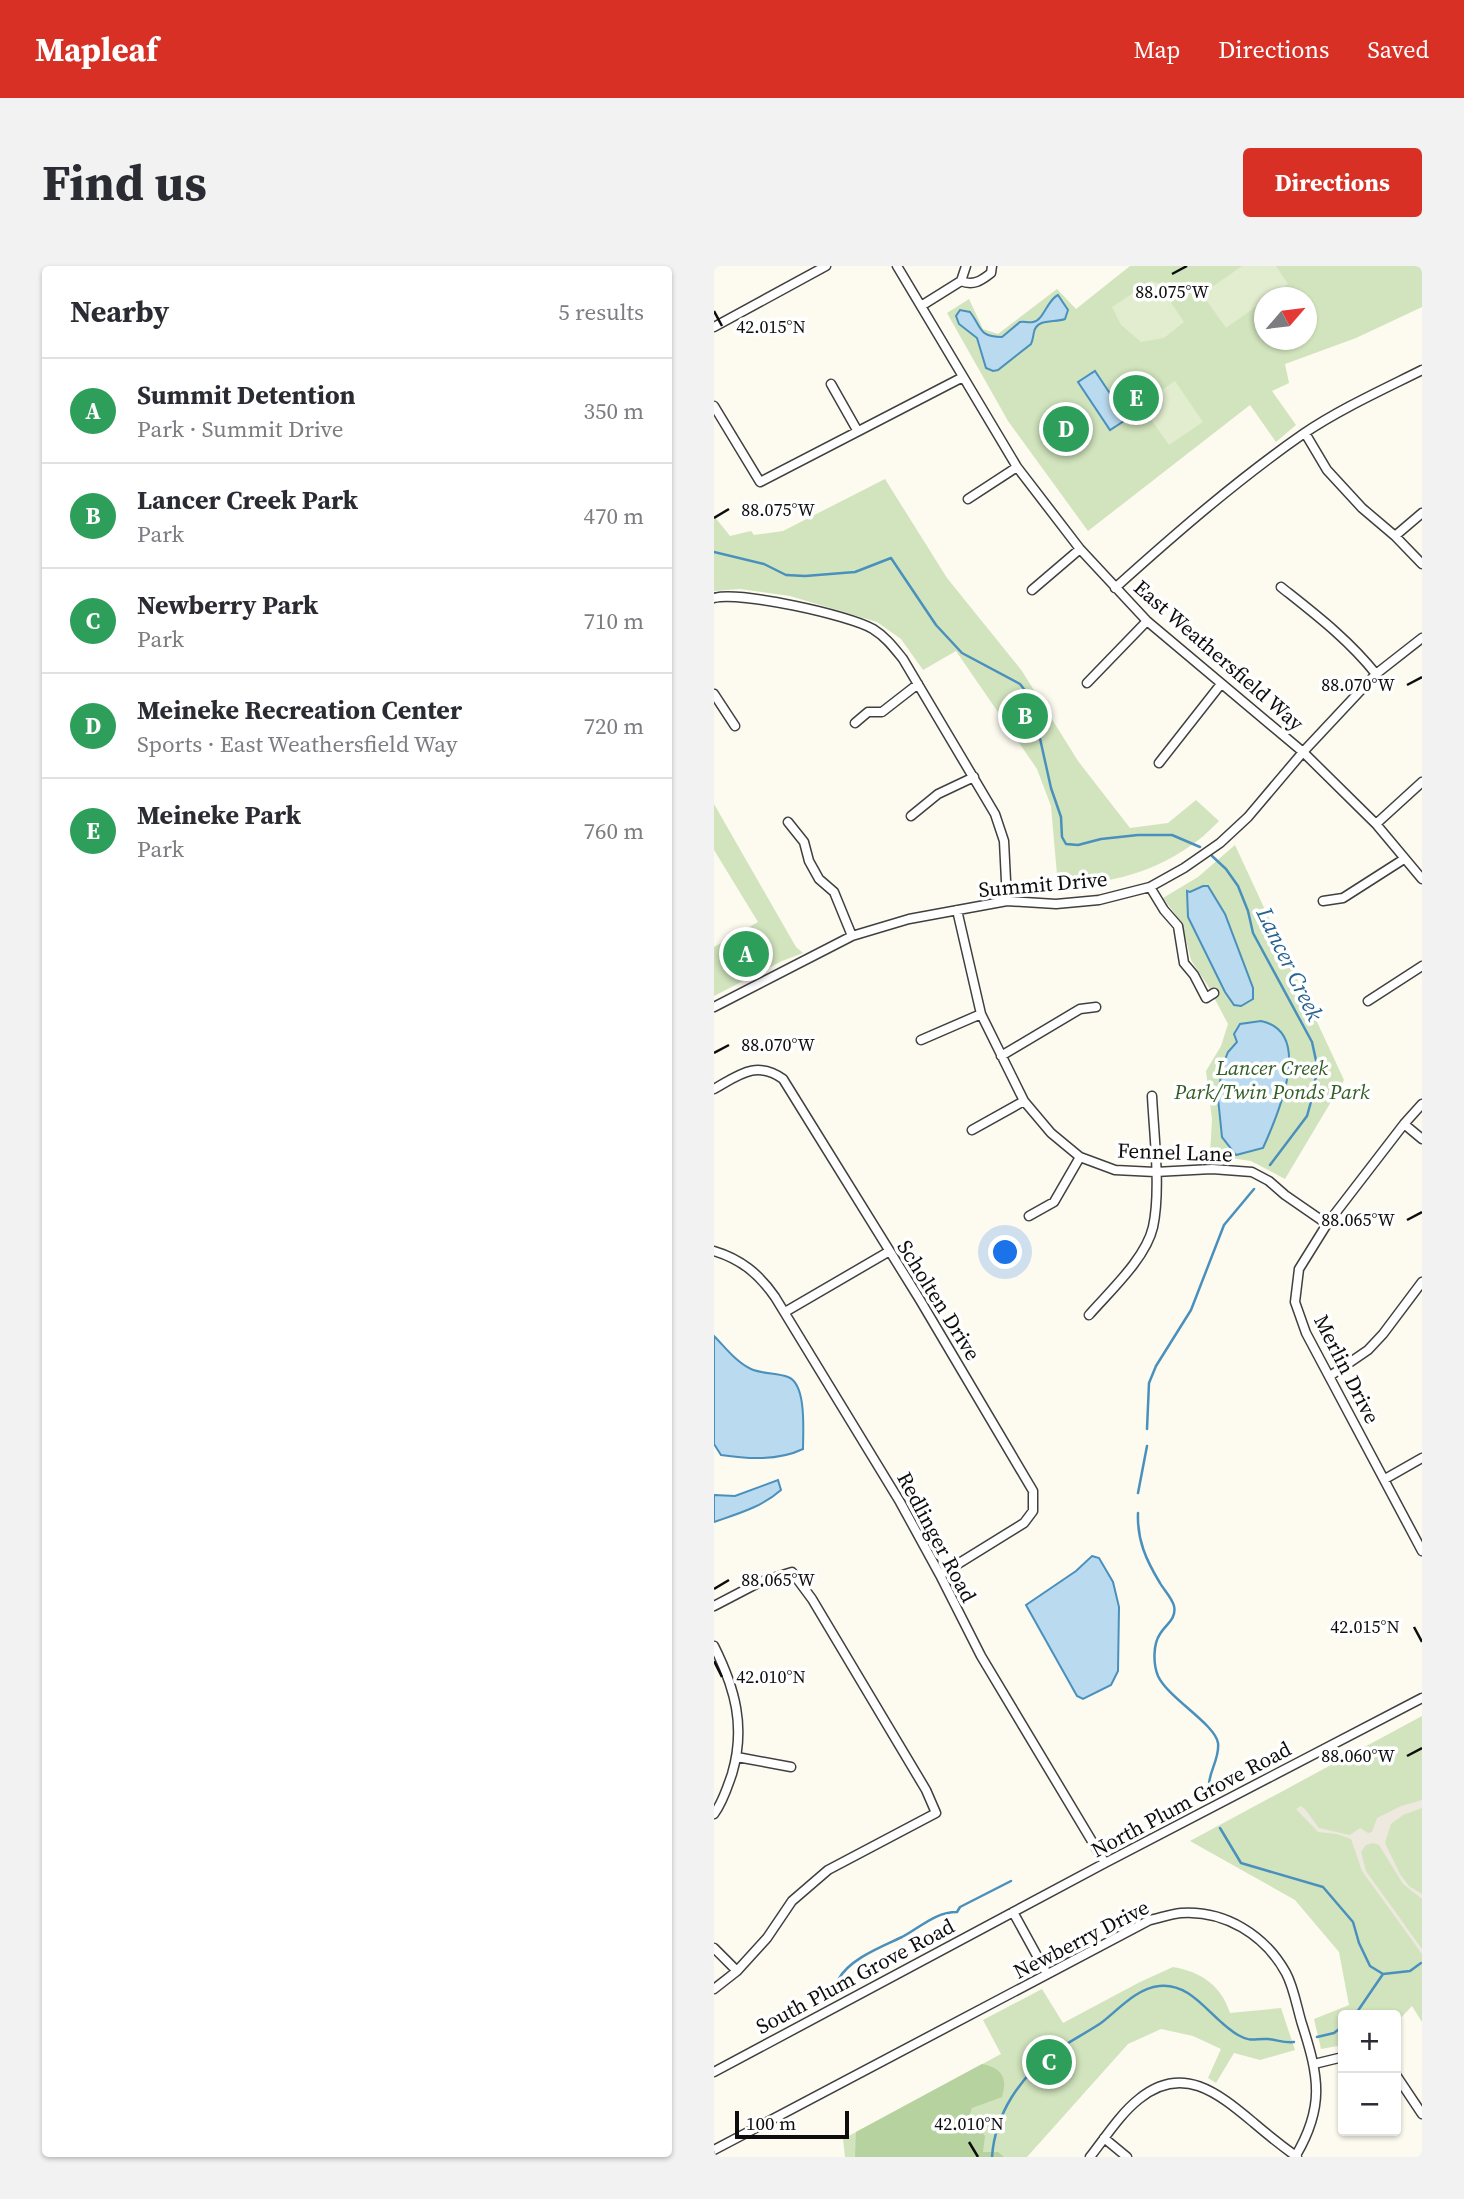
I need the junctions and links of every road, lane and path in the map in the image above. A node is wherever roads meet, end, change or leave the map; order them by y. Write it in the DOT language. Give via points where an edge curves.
graph roads {
  1 [pos="826,266"];
  2 [pos="897,266"];
  3 [pos="966,266"];
  4 [pos="992,266"];
  5 [pos="961,281"];
  6 [pos="921,306"];
  7 [pos="714,327"];
  8 [pos="1422,370"];
  9 [pos="962,377"];
  10 [pos="831,384"];
  11 [pos="714,406"];
  12 [pos="857,430"];
  13 [pos="1305,433"];
  14 [pos="1017,467"];
  15 [pos="968,499"];
  16 [pos="1422,513"];
  17 [pos="1395,536"];
  18 [pos="1080,548"];
  19 [pos="1422,564"];
  20 [pos="1281,587"];
  21 [pos="1115,588"];
  22 [pos="1032,590"];
  23 [pos="714,598"];
  24 [pos="1147,621"];
  25 [pos="1422,638"];
  26 [pos="1376,674"];
  27 [pos="1087,683"];
  28 [pos="918,684"];
  29 [pos="1221,684"];
  30 [pos="714,694"];
  31 [pos="855,723"];
  32 [pos="735,726"];
  33 [pos="1303,752"];
  34 [pos="1159,763"];
  35 [pos="974,777"];
  36 [pos="1422,782"];
  37 [pos="911,816"];
  38 [pos="788,822"];
  39 [pos="1376,824"];
  40 [pos="1405,859"];
  41 [pos="1422,879"];
  42 [pos="1150,887"];
  43 [pos="1007,901"];
  44 [pos="1323,901"];
  45 [pos="957,910"];
  46 [pos="852,936"];
  47 [pos="1422,966"];
  48 [pos="1214,993"];
  49 [pos="1368,1001"];
  50 [pos="714,1007"];
  51 [pos="1096,1007"];
  52 [pos="982,1014"];
  53 [pos="921,1040"];
  54 [pos="1001,1056"];
  55 [pos="714,1089"];
  56 [pos="1152,1096"];
  57 [pos="1024,1101"];
  58 [pos="1422,1104"];
  59 [pos="1404,1124"];
  60 [pos="972,1130"];
  61 [pos="1422,1139"];
  62 [pos="1080,1157"];
  63 [pos="1155,1172"];
  64 [pos="1029,1216"];
  65 [pos="1327,1224"];
  66 [pos="714,1251"];
  67 [pos="888,1252"];
  68 [pos="1422,1282"];
  69 [pos="785,1312"];
  70 [pos="1089,1315"];
  71 [pos="1330,1376"];
  72 [pos="1422,1458"];
  73 [pos="1385,1479"];
  74 [pos="1422,1551"];
  75 [pos="940,1575"];
  76 [pos="714,1606"];
  77 [pos="714,1646"];
  78 [pos="1422,1698"];
  79 [pos="737,1757"];
  80 [pos="791,1767"];
  81 [pos="714,1814"];
  82 [pos="1105,1863"];
  83 [pos="1013,1912"];
  84 [pos="714,1948"];
  85 [pos="737,1970"];
  86 [pos="1047,1974"];
  87 [pos="714,1989"];
  88 [pos="1338,2058"];
  89 [pos="1314,2064"];
  90 [pos="714,2072"];
  91 [pos="1401,2082"];
  92 [pos="1422,2114"];
  93 [pos="1104,2138"];
  94 [pos="714,2150"];
  95 [pos="1090,2157"];
  96 [pos="1127,2157"];
  97 [pos="1296,2157"];
  1 -- 7 [label="street"];
  2 -- 6 [label="street, East Weathersfield Way"];
  3 -- 5 [label="street"];
  4 -- 5 [label="street" via="991,273 976,283"];
  5 -- 6 [label="street"];
  6 -- 9 [label="street, East Weathersfield Way"];
  8 -- 13 [label="street"];
  9 -- 12 [label="street"];
  9 -- 14 [label="street, East Weathersfield Way"];
  10 -- 12 [label="street"];
  11 -- 12 [label="street" via="760,482"];
  13 -- 17 [label="street" via="1327,470 1362,509"];
  13 -- 21 [label="street" via="1188,522"];
  14 -- 15 [label="street"];
  14 -- 18 [label="street, East Weathersfield Way"];
  16 -- 17 [label="street"];
  17 -- 19 [label="street"];
  18 -- 21 [label="street, East Weathersfield Way"];
  18 -- 22 [label="street"];
  20 -- 26 [label="street" via="1332,627"];
  21 -- 24 [label="street, East Weathersfield Way"];
  23 -- 28 [label="street" via="756,598 855,621 890,642"];
  24 -- 27 [label="street"];
  24 -- 29 [label="street, East Weathersfield Way"];
  25 -- 26 [label="street, Summit Drive"];
  26 -- 33 [label="street, Summit Drive"];
  28 -- 31 [label="street" via="882,712 868,712"];
  28 -- 35 [label="street"];
  29 -- 33 [label="street, East Weathersfield Way"];
  29 -- 34 [label="street"];
  30 -- 32 [label="street"];
  33 -- 39 [label="street, East Weathersfield Way"];
  33 -- 42 [label="street, Summit Drive" via="1220,843"];
  35 -- 37 [label="street" via="937,794"];
  35 -- 43 [label="street" via="1004,841"];
  36 -- 39 [label="street"];
  38 -- 46 [label="street" via="804,842 819,879 834,892"];
  39 -- 40 [label="street, East Weathersfield Way"];
  40 -- 41 [label="street, East Weathersfield Way"];
  40 -- 44 [label="street" via="1343,898"];
  42 -- 43 [label="street, Summit Drive" via="1099,900 1056,904"];
  42 -- 48 [label="street" via="1178,926 1184,963 1206,998"];
  43 -- 45 [label="street, Summit Drive"];
  45 -- 46 [label="street, Summit Drive"];
  45 -- 52 [label="street, Fennel Lane"];
  46 -- 50 [label="street, Summit Drive"];
  47 -- 49 [label="street"];
  51 -- 54 [label="street" via="1080,1009"];
  52 -- 53 [label="street"];
  52 -- 54 [label="street, Fennel Lane"];
  54 -- 57 [label="street, Fennel Lane"];
  55 -- 67 [label="street, Scholten Drive" via="750,1070 766,1069 783,1079"];
  56 -- 63 [label="street"];
  57 -- 60 [label="street"];
  57 -- 62 [label="street, Fennel Lane" via="1051,1133"];
  58 -- 59 [label="street, Merlin Drive"];
  59 -- 61 [label="street"];
  59 -- 65 [label="street, Merlin Drive"];
  62 -- 63 [label="street, Fennel Lane" via="1115,1170"];
  62 -- 64 [label="street" via="1054,1202"];
  63 -- 65 [label="street, Fennel Lane" via="1252,1172"];
  63 -- 70 [label="street" via="1153,1229 1133,1266"];
  65 -- 71 [label="street, Merlin Drive" via="1299,1269 1295,1302"];
  66 -- 69 [label="street, Redlinger Road" via="749,1267"];
  67 -- 69 [label="street"];
  67 -- 75 [label="street, Scholten Drive" via="1035,1496 1033,1511 1016,1529"];
  68 -- 71 [label="street" via="1384,1334"];
  69 -- 75 [label="street, Redlinger Road"];
  71 -- 73 [label="street, Merlin Drive"];
  72 -- 73 [label="street"];
  73 -- 74 [label="street, Merlin Drive"];
  75 -- 82 [label="street, Redlinger Road" via="981,1656"];
  76 -- 85 [label="street" via="760,1582 792,1572 936,1812 828,1870 792,1901 767,1938"];
  77 -- 79 [label="street" via="735,1698 740,1728"];
  78 -- 82 [label="street, North Plum Grove Road"];
  79 -- 80 [label="street"];
  79 -- 81 [label="street"];
  82 -- 83 [label="street, North Plum Grove Road"];
  83 -- 86 [label="street"];
  83 -- 90 [label="street, South Plum Grove Road"];
  84 -- 85 [label="street"];
  85 -- 87 [label="street"];
  86 -- 89 [label="street, Newberry Drive" via="1150,1920 1206,1913 1240,1925 1256,1937 1287,1975"];
  86 -- 94 [label="street, Newberry Drive"];
  88 -- 89 [label="street"];
  89 -- 97 [label="street, Newberry Drive" via="1314,2117"];
  91 -- 92 [label="street"];
  93 -- 95 [label="street"];
  93 -- 96 [label="street"];
  93 -- 97 [label="street" via="1140,2097 1181,2082 1206,2087 1226,2100"];
}
